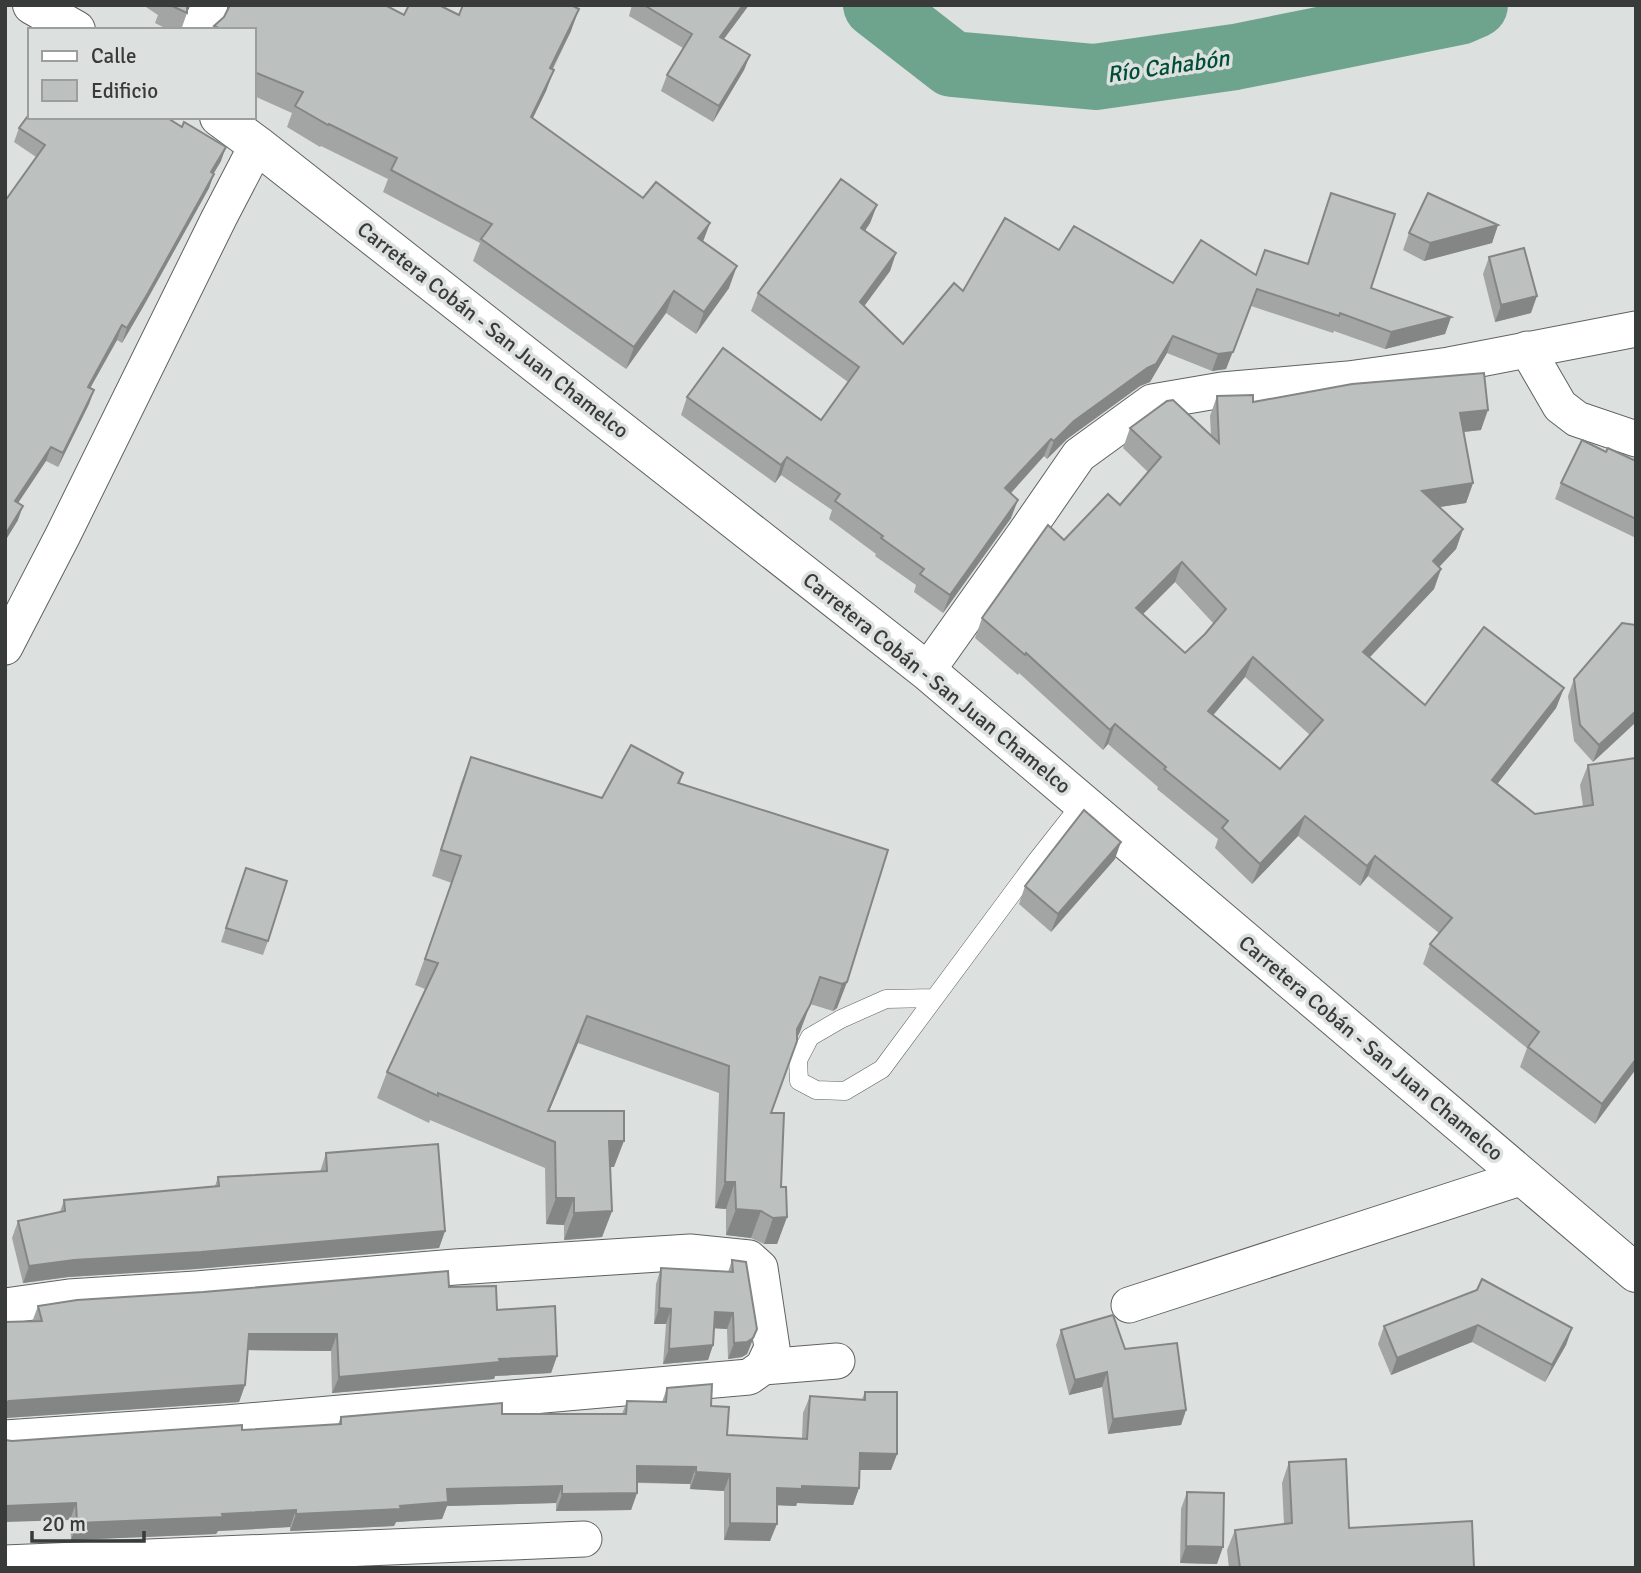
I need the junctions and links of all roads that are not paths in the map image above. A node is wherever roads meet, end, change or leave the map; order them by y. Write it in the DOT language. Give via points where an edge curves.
graph roads {
  1 [pos="32,5"];
  2 [pos="210,5"];
  3 [pos="72,28"];
  4 [pos="199,28"];
  5 [pos="222,119"];
  6 [pos="257,145"];
  7 [pos="1636,329"];
  8 [pos="1527,349"];
  9 [pos="1636,439"];
  10 [pos="5,647"];
  11 [pos="927,671"];
  12 [pos="1083,803"];
  13 [pos="934,998"];
  14 [pos="1522,1177"];
  15 [pos="1636,1273"];
  16 [pos="1129,1305"];
  17 [pos="5,1306"];
  18 [pos="836,1361"];
  19 [pos="763,1367"];
  20 [pos="5,1438"];
  21 [pos="584,1539"];
  22 [pos="5,1563"];
  1 -- 3 [label="main road"];
  2 -- 4 [label="street"];
  5 -- 6 [label="main road, Carretera Cobán - San Juan Chamelco"];
  6 -- 10 [label="street"];
  6 -- 11 [label="main road, Carretera Cobán - San Juan Chamelco"];
  7 -- 8 [label="street"];
  8 -- 9 [label="street" via="1560,406 1577,419"];
  8 -- 11 [label="street" via="1361,378 1222,390 1153,402 1079,455"];
  11 -- 12 [label="main road, Carretera Cobán - San Juan Chamelco"];
  12 -- 13 [label="lane"];
  12 -- 14 [label="main road, Carretera Cobán - San Juan Chamelco"];
  13 -- 13 [label="lane" via="881,1069 845,1091 816,1090 799,1081 798,1060 810,1037 886,999"];
  14 -- 15 [label="main road, Carretera Cobán - San Juan Chamelco"];
  14 -- 16 [label="street"];
  17 -- 19 [label="street" via="455,1267 690,1252 732,1255 748,1258 760,1268 772,1349"];
  18 -- 19 [label="street"];
  19 -- 20 [label="street" via="749,1377"];
  21 -- 22 [label="street"];
}
